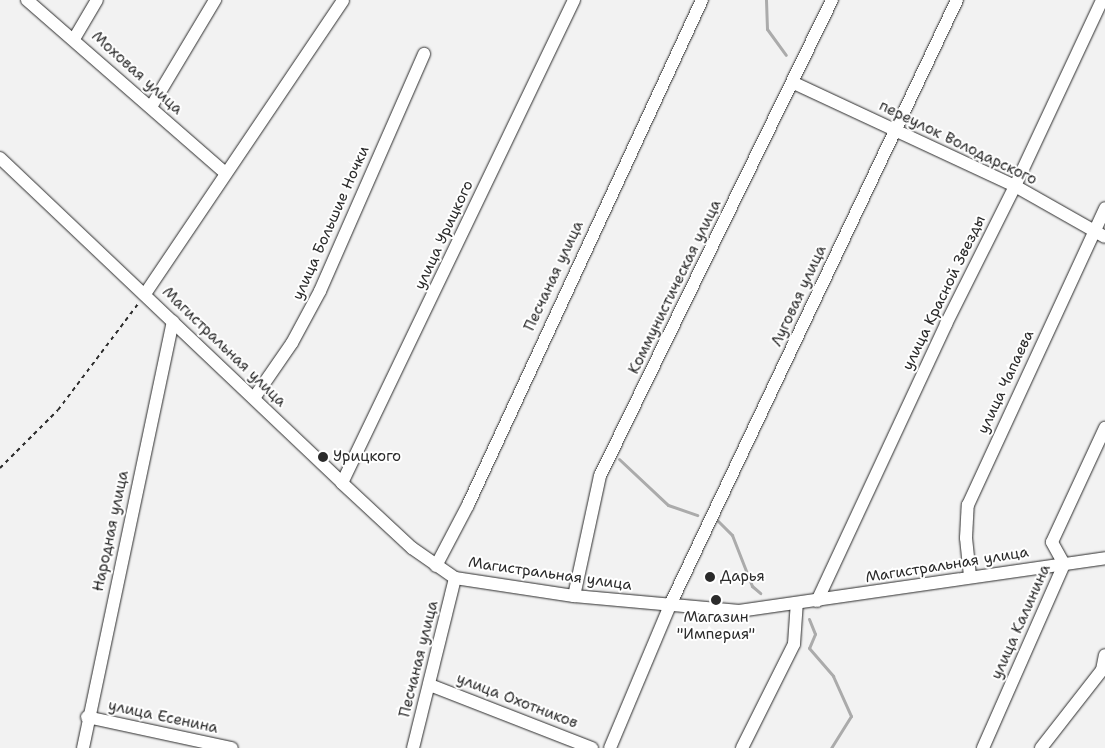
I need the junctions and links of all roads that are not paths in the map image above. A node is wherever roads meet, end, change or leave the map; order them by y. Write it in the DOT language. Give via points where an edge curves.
graph roads {
  1 [pos="27,0"];
  2 [pos="98,0"];
  3 [pos="215,0"];
  4 [pos="343,0"];
  5 [pos="574,0"];
  6 [pos="702,0"];
  7 [pos="832,0"];
  8 [pos="958,0"];
  9 [pos="1102,0"];
  10 [pos="74,39"];
  11 [pos="424,54"];
  12 [pos="794,83"];
  13 [pos="151,107"];
  14 [pos="895,131"];
  15 [pos="0,158"];
  16 [pos="224,172"];
  17 [pos="1015,186"];
  18 [pos="1105,208"];
  19 [pos="1099,235"];
  20 [pos="145,294"];
  21 [pos="174,321"];
  22 [pos="254,398"];
  23 [pos="1105,428"];
  24 [pos="342,484"];
  25 [pos="1105,558"];
  26 [pos="1064,564"];
  27 [pos="436,566"];
  28 [pos="970,576"];
  29 [pos="455,578"];
  30 [pos="574,596"];
  31 [pos="817,602"];
  32 [pos="670,605"];
  33 [pos="797,605"];
  34 [pos="1105,655"];
  35 [pos="430,684"];
  36 [pos="88,717"];
  37 [pos="83,748"];
  38 [pos="232,748"];
  39 [pos="413,748"];
  40 [pos="592,748"];
  41 [pos="610,748"];
  42 [pos="742,748"];
  43 [pos="984,748"];
  44 [pos="1041,748"];
  1 -- 10 [label="street, Моховая улица"];
  2 -- 10 [label="street"];
  3 -- 13 [label="street"];
  4 -- 16 [label="street"];
  5 -- 24 [label="street, улица Урицкого"];
  6 -- 27 [label="street, Песчаная улица" via="468,505"];
  7 -- 12 [label="street, Коммунистическая улица"];
  8 -- 14 [label="street, Луговая улица"];
  9 -- 17 [label="street, улица Красной Звезды"];
  10 -- 13 [label="street, Моховая улица"];
  11 -- 22 [label="street, улица Большие Ночки" via="320,291 292,343"];
  12 -- 14 [label="street, переулок Володарского"];
  12 -- 30 [label="street, Коммунистическая улица" via="600,476"];
  13 -- 16 [label="street, Моховая улица"];
  14 -- 17 [label="street, переулок Володарского"];
  14 -- 32 [label="street, Луговая улица"];
  15 -- 20 [label="street, Магистральная улица"];
  16 -- 20 [label="street"];
  17 -- 19 [label="street, переулок Володарского"];
  17 -- 31 [label="street, улица Красной Звезды" via="946,324"];
  18 -- 19 [label="street, улица Чапаева"];
  19 -- 28 [label="street, улица Чапаева" via="968,505 966,538"];
  20 -- 21 [label="street, Магистральная улица"];
  21 -- 22 [label="street, Магистральная улица"];
  21 -- 36 [label="street, Народная улица"];
  22 -- 24 [label="street, Магистральная улица"];
  23 -- 26 [label="street, улица Калинина" via="1052,542"];
  24 -- 27 [label="street, Магистральная улица"];
  25 -- 26 [label="street, Магистральная улица"];
  26 -- 28 [label="street, Магистральная улица"];
  26 -- 43 [label="street, улица Калинина"];
  27 -- 29 [label="street, Магистральная улица"];
  28 -- 31 [label="street, Магистральная улица"];
  29 -- 30 [label="street, Магистральная улица"];
  29 -- 35 [label="street, Песчаная улица"];
  30 -- 32 [label="street, Магистральная улица"];
  31 -- 33 [label="street, Магистральная улица"];
  32 -- 33 [label="street, Магистральная улица" via="738,611"];
  32 -- 41 [label="street"];
  33 -- 42 [label="street" via="794,644"];
  34 -- 44 [label="street" via="1102,670"];
  35 -- 39 [label="street, Песчаная улица"];
  35 -- 40 [label="street, улица Охотников"];
  36 -- 37 [label="street, Народная улица"];
  36 -- 38 [label="street, улица Есенина"];
}
